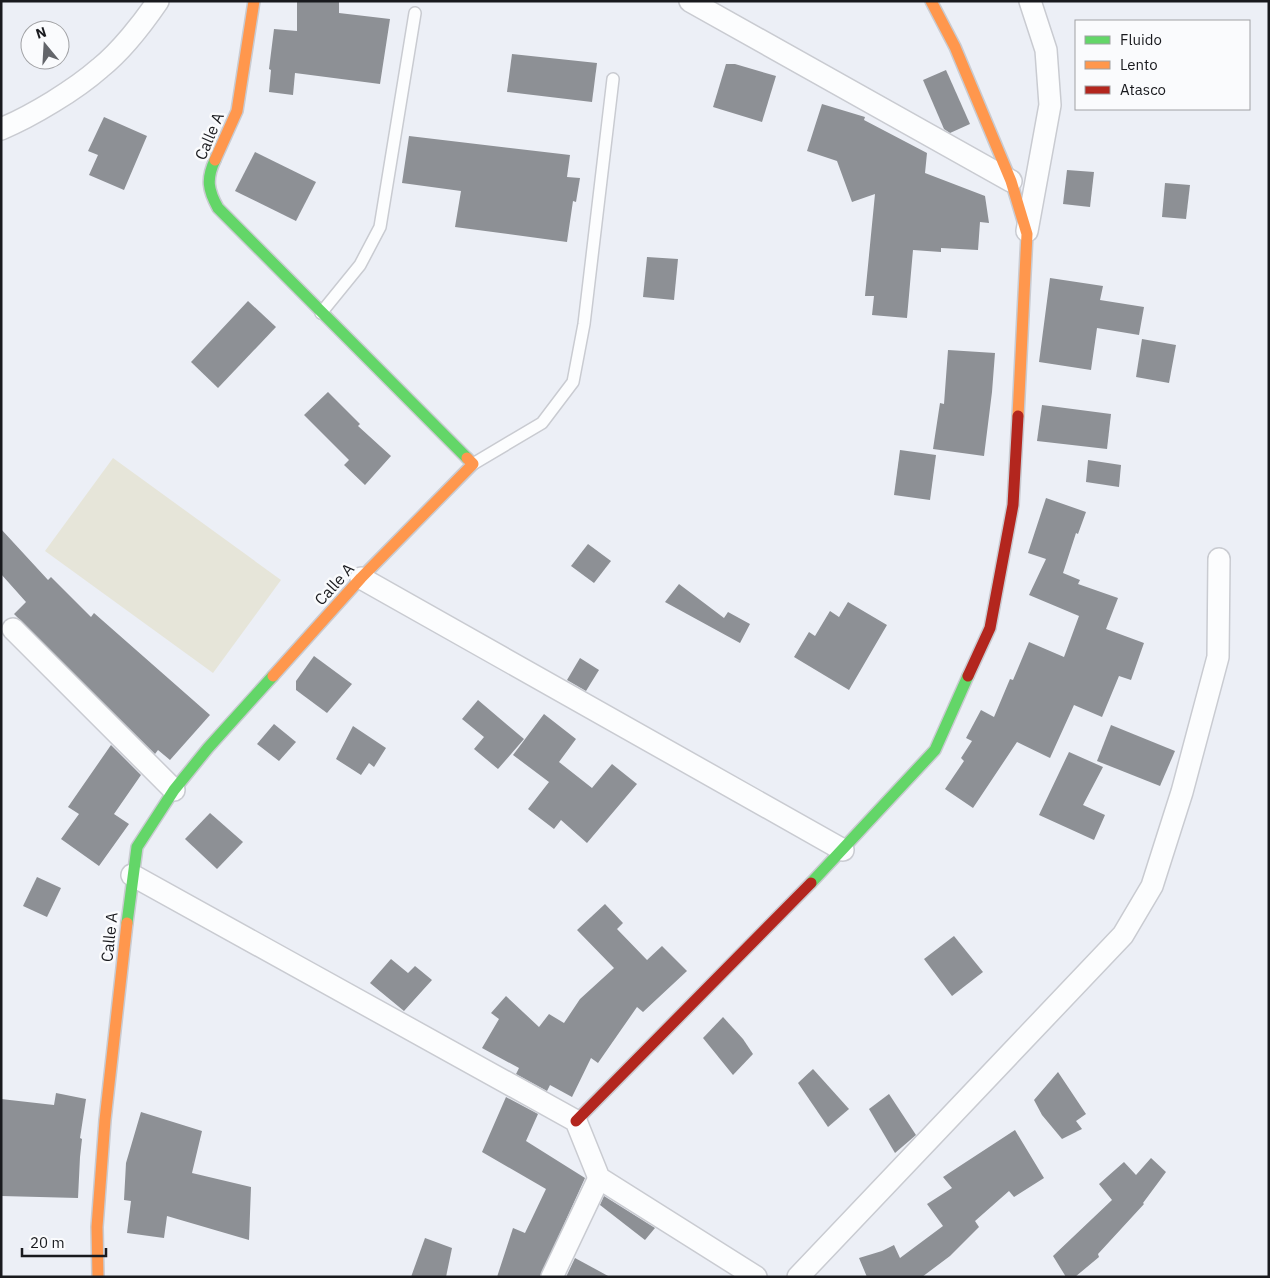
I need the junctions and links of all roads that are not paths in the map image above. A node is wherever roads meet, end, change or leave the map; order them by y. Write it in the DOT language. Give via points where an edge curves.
graph roads {
  1 [pos="158,1"];
  2 [pos="690,1"];
  3 [pos="932,1"];
  4 [pos="1030,1"];
  5 [pos="253,2"];
  6 [pos="415,13"];
  7 [pos="613,79"];
  8 [pos="1,129"];
  9 [pos="1012,181"];
  10 [pos="1027,234"];
  11 [pos="321,313"];
  12 [pos="473,464"];
  13 [pos="1219,559"];
  14 [pos="361,578"];
  15 [pos="13,629"];
  16 [pos="174,790"];
  17 [pos="842,850"];
  18 [pos="132,875"];
  19 [pos="576,1121"];
  20 [pos="599,1178"];
  21 [pos="98,1277"];
  22 [pos="552,1277"];
  23 [pos="756,1277"];
  24 [pos="798,1277"];
  1 -- 8 [label="street" via="143,23 101,68 67,92"];
  2 -- 9 [label="street"];
  3 -- 9 [label="street"];
  4 -- 10 [label="street" via="1046,50 1050,105"];
  5 -- 11 [label="street, Calle A" via="237,111 212,166 208,184 218,208"];
  6 -- 11 [label="lane" via="380,227 360,265"];
  7 -- 12 [label="lane" via="584,324 572,382 542,423"];
  9 -- 10 [label="street"];
  10 -- 17 [label="street" via="1013,505 990,628 935,750"];
  11 -- 12 [label="street, Calle A"];
  12 -- 14 [label="street, Calle A"];
  13 -- 24 [label="street" via="1218,657 1182,792 1152,886 1123,935"];
  14 -- 16 [label="street, Calle A"];
  14 -- 17 [label="street"];
  15 -- 16 [label="street"];
  16 -- 18 [label="street, Calle A" via="137,847"];
  17 -- 19 [label="street"];
  18 -- 19 [label="street"];
  18 -- 21 [label="street, Calle A" via="105,1120 97,1227"];
  19 -- 20 [label="street"];
  20 -- 22 [label="street"];
  20 -- 23 [label="street"];
}
